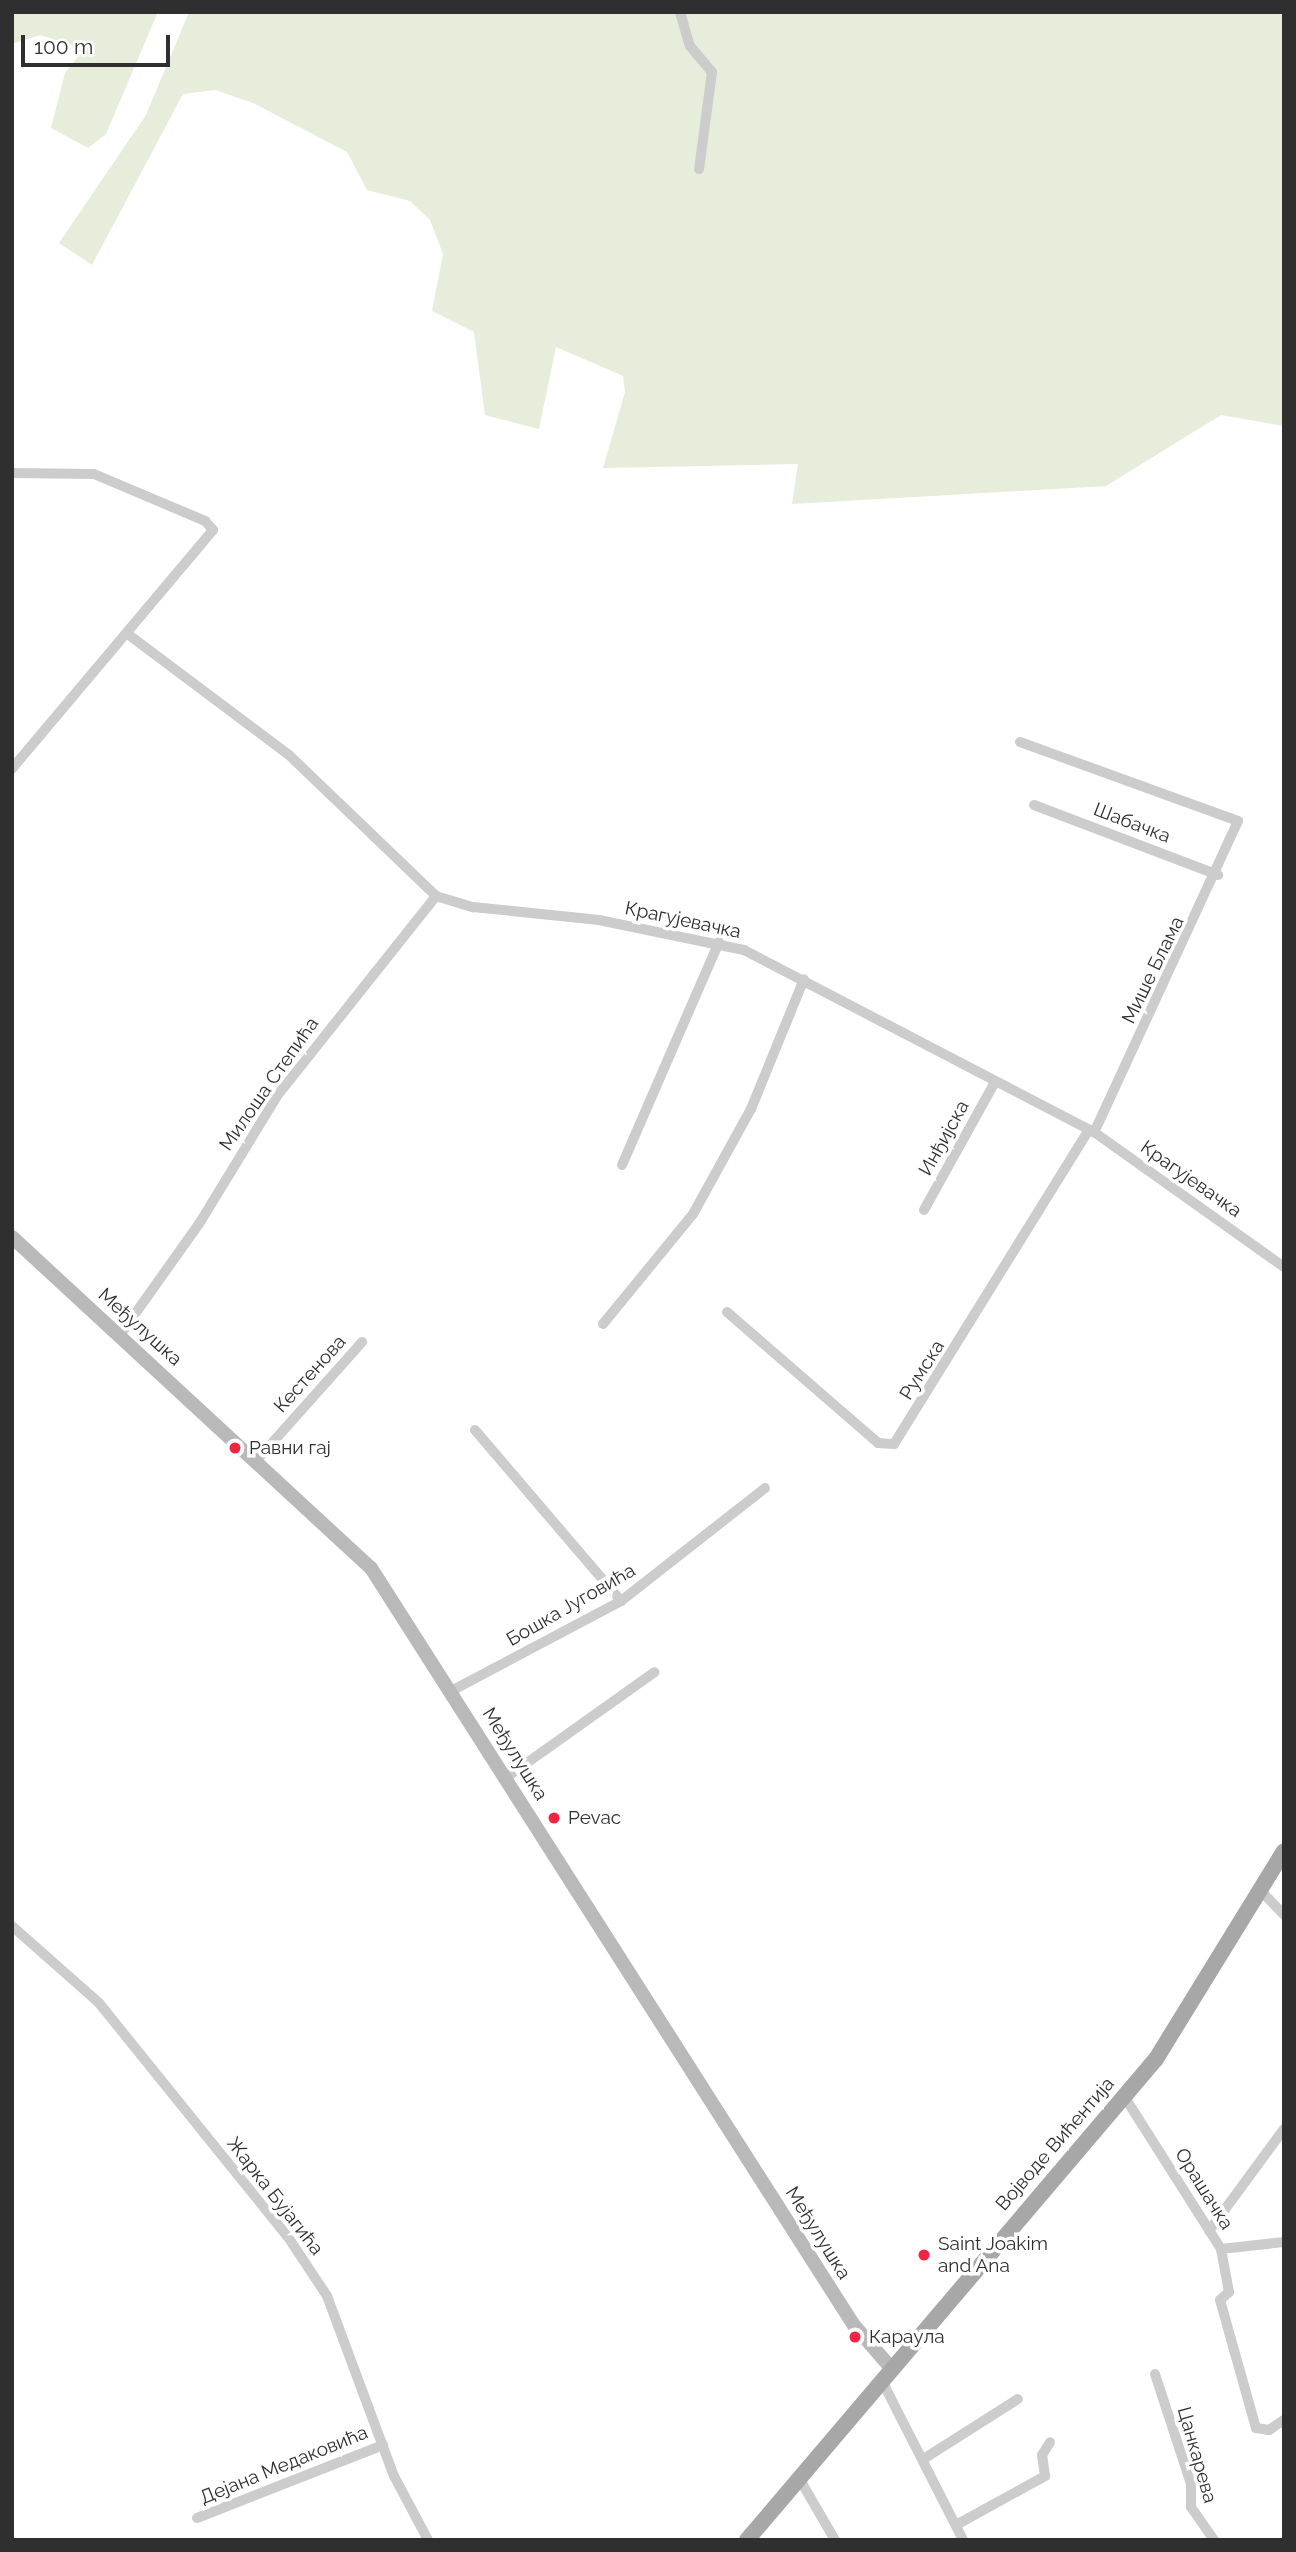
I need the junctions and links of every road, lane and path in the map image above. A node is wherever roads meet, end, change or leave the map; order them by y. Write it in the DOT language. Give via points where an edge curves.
graph roads {
  1 [pos="680,12"];
  2 [pos="699,169"];
  3 [pos="12,473"];
  4 [pos="129,635"];
  5 [pos="1020,742"];
  6 [pos="12,769"];
  7 [pos="1034,804"];
  8 [pos="1218,875"];
  9 [pos="436,896"];
  10 [pos="719,942"];
  11 [pos="804,978"];
  12 [pos="995,1082"];
  13 [pos="1091,1131"];
  14 [pos="622,1165"];
  15 [pos="924,1210"];
  16 [pos="12,1237"];
  17 [pos="1284,1267"];
  18 [pos="727,1312"];
  19 [pos="603,1324"];
  20 [pos="120,1335"];
  21 [pos="362,1342"];
  22 [pos="475,1430"];
  23 [pos="257,1461"];
  24 [pos="765,1488"];
  25 [pos="621,1601"];
  26 [pos="655,1672"];
  27 [pos="453,1690"];
  28 [pos="508,1777"];
  29 [pos="1284,1851"];
  30 [pos="1261,1891"];
  31 [pos="1284,1914"];
  32 [pos="12,1926"];
  33 [pos="1124,2096"];
  34 [pos="1284,2129"];
  35 [pos="1209,2231"];
  36 [pos="1284,2242"];
  37 [pos="1221,2249"];
  38 [pos="887,2375"];
  39 [pos="1154,2375"];
  40 [pos="1018,2399"];
  41 [pos="1284,2420"];
  42 [pos="1050,2442"];
  43 [pos="383,2445"];
  44 [pos="925,2458"];
  45 [pos="799,2478"];
  46 [pos="197,2518"];
  47 [pos="956,2525"];
  48 [pos="428,2540"];
  49 [pos="747,2540"];
  50 [pos="835,2540"];
  51 [pos="962,2540"];
  52 [pos="1214,2540"];
  1 -- 2 [label="street" via="690,46 712,72"];
  3 -- 4 [label="street" via="94,474 210,524 210,539"];
  4 -- 6 [label="street"];
  4 -- 9 [label="street" via="289,755"];
  5 -- 8 [label="street, Мише Блама" via="1238,821"];
  7 -- 8 [label="street, Шабачка"];
  8 -- 13 [label="street, Мише Блама"];
  9 -- 10 [label="street, Крагујевачка"];
  9 -- 20 [label="street, Милоша Степића" via="277,1096 218,1196"];
  10 -- 11 [label="street, Крагујевачка"];
  10 -- 14 [label="street"];
  11 -- 12 [label="street, Крагујевачка"];
  11 -- 19 [label="street" via="751,1109 693,1214"];
  12 -- 13 [label="street, Крагујевачка"];
  12 -- 15 [label="street, Инђијска"];
  13 -- 17 [label="street, Крагујевачка"];
  13 -- 18 [label="street, Румска" via="894,1444 878,1443"];
  16 -- 20 [label="street, Међулушка"];
  20 -- 23 [label="street, Међулушка"];
  21 -- 23 [label="street, Кестенова"];
  22 -- 25 [label="street"];
  23 -- 27 [label="street, Међулушка" via="370,1567"];
  24 -- 25 [label="street, Бошка Југовића"];
  25 -- 27 [label="street, Бошка Југовића"];
  26 -- 28 [label="street"];
  27 -- 28 [label="street, Међулушка"];
  28 -- 38 [label="street, Међулушка"];
  29 -- 30 [label="main road, Војводе Вићентија"];
  30 -- 31 [label="street"];
  30 -- 33 [label="main road, Војводе Вићентија" via="1178,2029"];
  32 -- 43 [label="street, Жарка Бујагића" via="99,2003 288,2237 327,2296"];
  33 -- 35 [label="street, Орашачка"];
  33 -- 38 [label="main road, Војводе Вићентија"];
  34 -- 35 [label="street"];
  35 -- 37 [label="street, Орашачка"];
  36 -- 37 [label="street"];
  37 -- 41 [label="street, Орашачка" via="1229,2292 1220,2300 1256,2428 1269,2430"];
  38 -- 44 [label="street"];
  38 -- 45 [label="main road, Војводе Вићентија"];
  39 -- 52 [label="street, Цанкарева" via="1191,2484 1191,2507"];
  40 -- 44 [label="street"];
  42 -- 47 [label="street" via="1042,2455 1045,2476"];
  43 -- 46 [label="street, Дејана Медаковића"];
  43 -- 48 [label="street, Жарка Бујагића"];
  44 -- 47 [label="street"];
  45 -- 49 [label="main road, Војводе Вићентија"];
  45 -- 50 [label="street"];
  47 -- 51 [label="street"];
}
